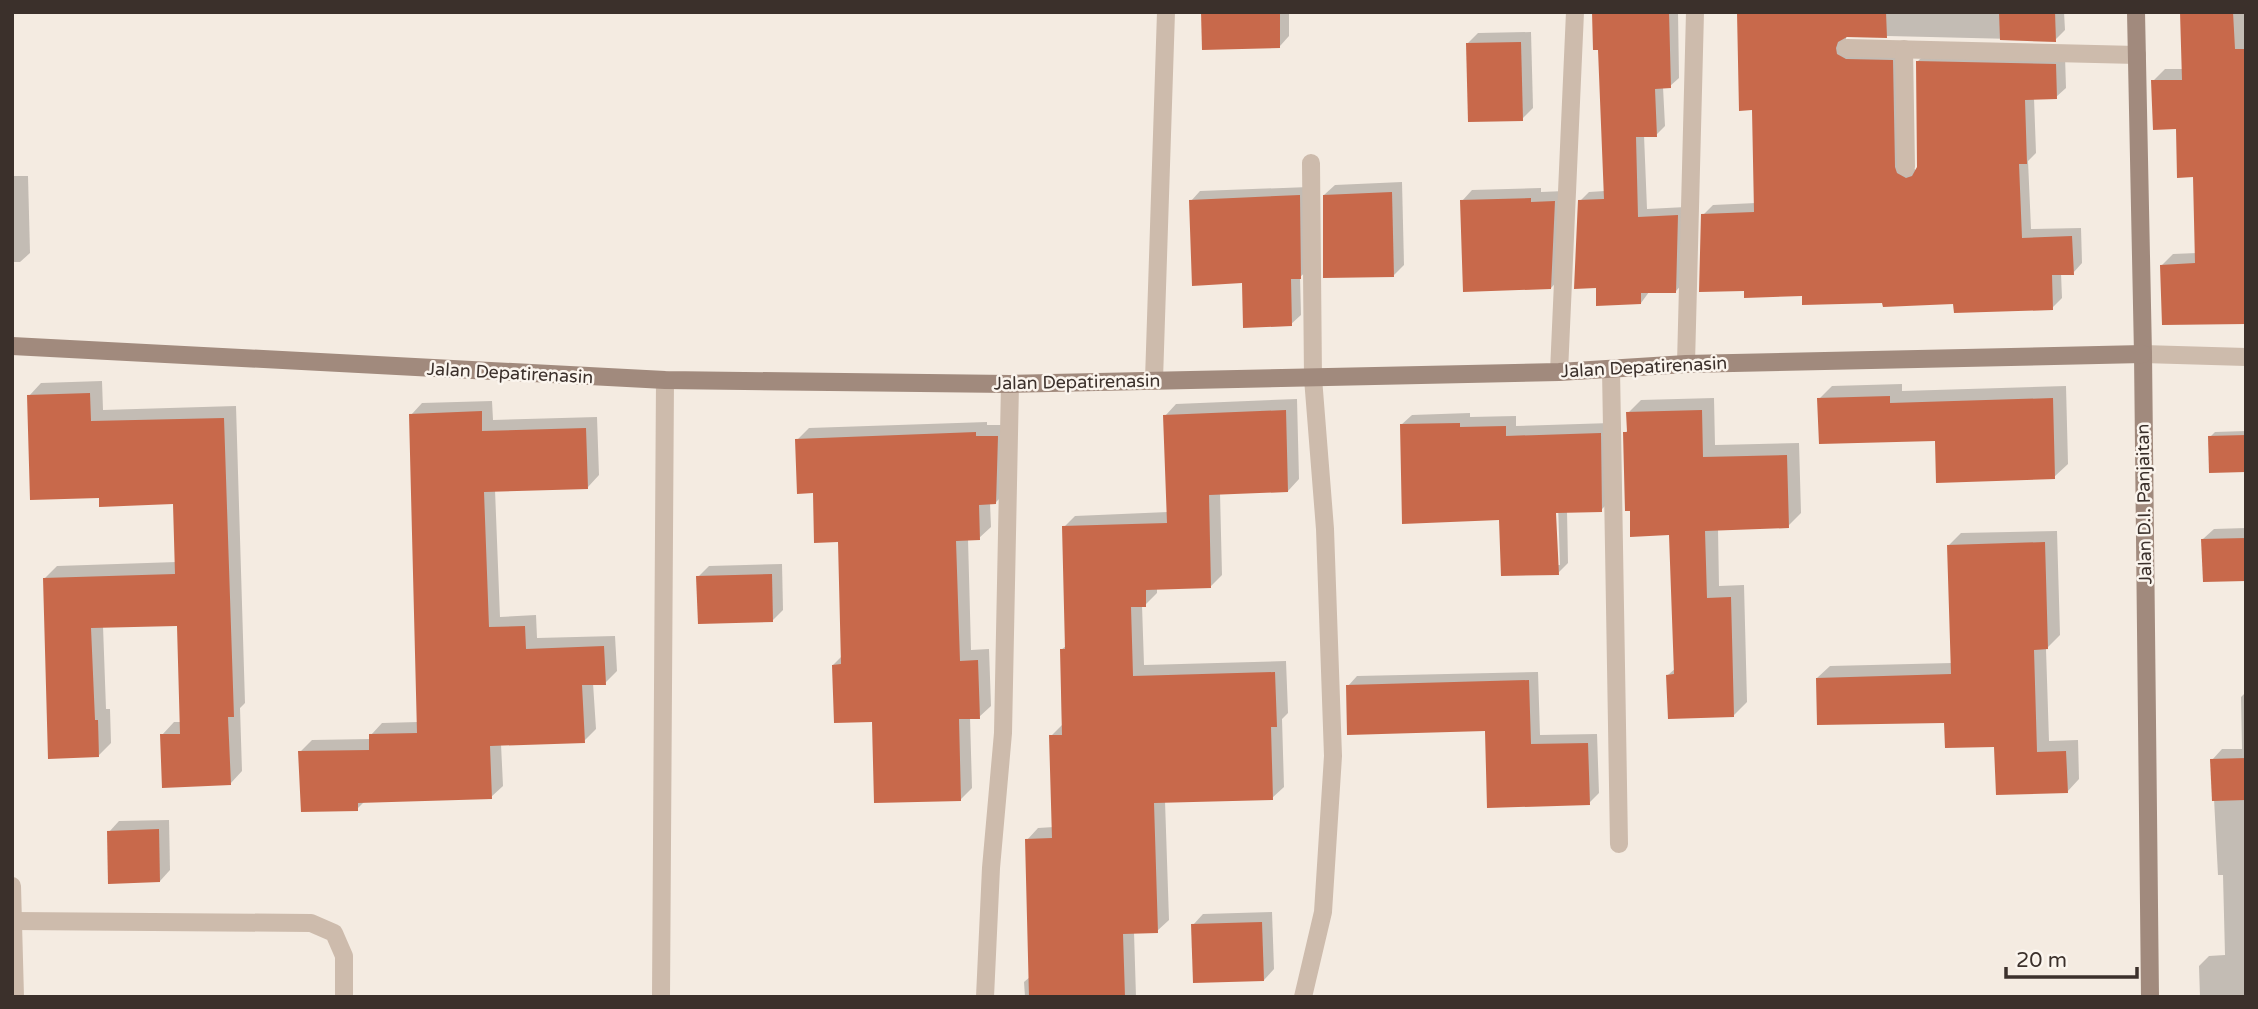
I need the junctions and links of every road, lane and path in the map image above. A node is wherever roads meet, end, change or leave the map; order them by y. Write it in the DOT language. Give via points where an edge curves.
graph roads {
  1 [pos="1166,12"];
  2 [pos="1575,12"];
  3 [pos="1695,12"];
  4 [pos="2136,12"];
  5 [pos="1847,48"];
  6 [pos="1904,49"];
  7 [pos="2137,55"];
  8 [pos="1311,163"];
  9 [pos="1906,167"];
  10 [pos="12,346"];
  11 [pos="2143,354"];
  12 [pos="2246,357"];
  13 [pos="1686,364"];
  14 [pos="1611,369"];
  15 [pos="1559,372"];
  16 [pos="1313,378"];
  17 [pos="665,380"];
  18 [pos="1154,380"];
  19 [pos="1010,384"];
  20 [pos="1619,844"];
  21 [pos="12,886"];
  22 [pos="13,921"];
  23 [pos="15,997"];
  24 [pos="344,997"];
  25 [pos="661,997"];
  26 [pos="985,997"];
  27 [pos="1303,997"];
  28 [pos="2150,997"];
  1 -- 18 [label="street"];
  2 -- 15 [label="street"];
  3 -- 13 [label="street"];
  4 -- 7 [label="street, Jalan D.I. Panjaitan"];
  5 -- 6 [label="street"];
  6 -- 7 [label="street"];
  6 -- 9 [label="street"];
  7 -- 11 [label="street, Jalan D.I. Panjaitan"];
  8 -- 16 [label="street"];
  10 -- 17 [label="street, Jalan Depatirenasin"];
  11 -- 12 [label="street"];
  11 -- 13 [label="street, Jalan Depatirenasin"];
  11 -- 28 [label="street, Jalan D.I. Panjaitan"];
  13 -- 14 [label="street, Jalan Depatirenasin"];
  14 -- 15 [label="street, Jalan Depatirenasin"];
  14 -- 20 [label="street"];
  15 -- 16 [label="street, Jalan Depatirenasin"];
  16 -- 18 [label="street, Jalan Depatirenasin"];
  16 -- 27 [label="street" via="1325,529 1333,756 1322,912"];
  17 -- 19 [label="street, Jalan Depatirenasin"];
  17 -- 25 [label="street"];
  18 -- 19 [label="street, Jalan Depatirenasin"];
  19 -- 26 [label="street" via="1003,733"];
  21 -- 22 [label="street"];
  22 -- 23 [label="street"];
  22 -- 24 [label="street" via="311,923 334,933 344,956"];
}
